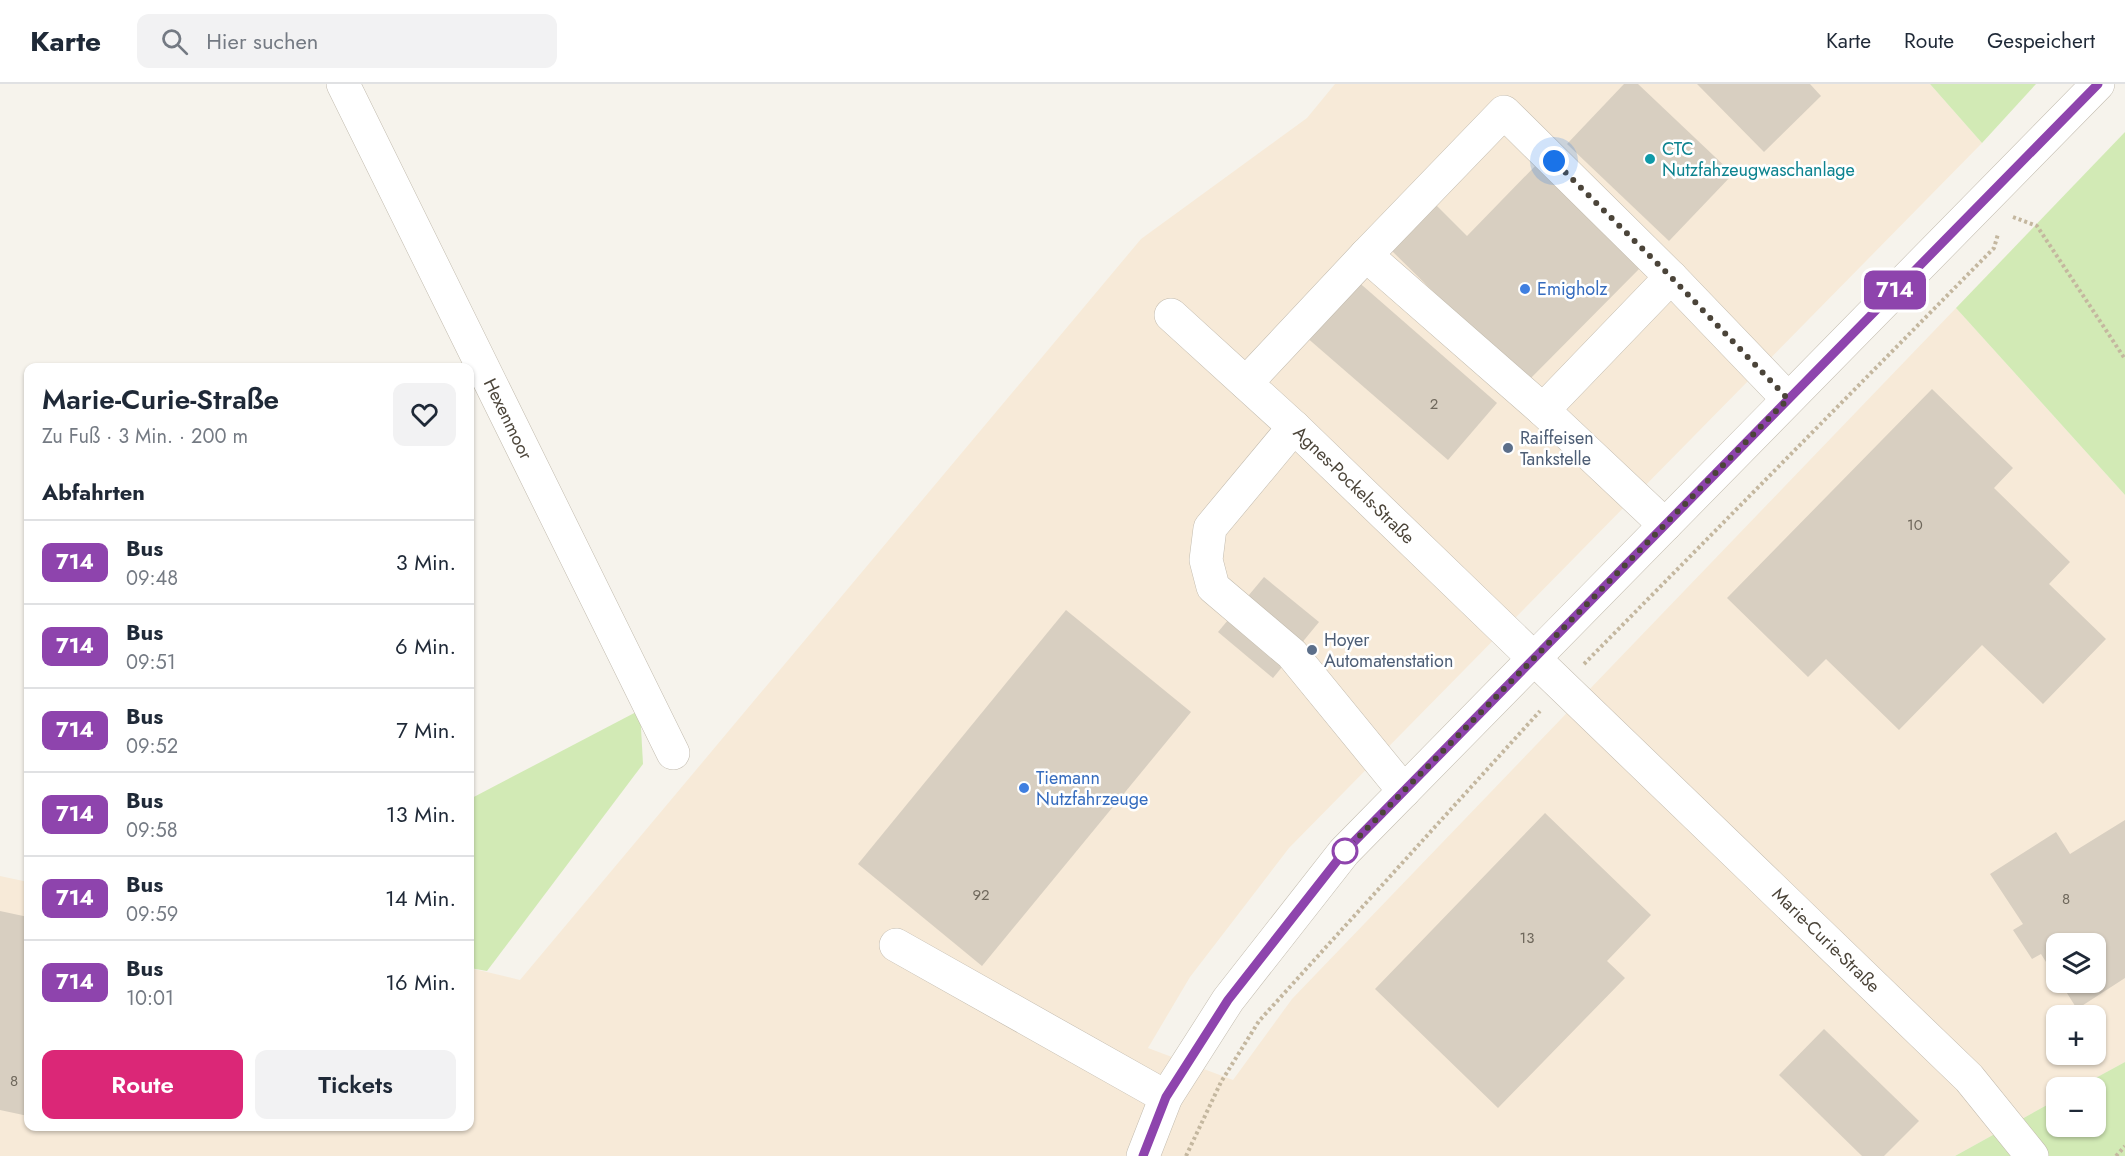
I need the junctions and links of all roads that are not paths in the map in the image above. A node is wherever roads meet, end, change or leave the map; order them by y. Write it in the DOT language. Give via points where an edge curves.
graph roads {
  1 [pos="343,84"];
  2 [pos="2097,84"];
  3 [pos="1366,255"];
  4 [pos="1671,277"];
  5 [pos="1171,315"];
  6 [pos="1246,383"];
  7 [pos="1788,399"];
  8 [pos="1543,410"];
  9 [pos="1294,427"];
  10 [pos="1665,525"];
  11 [pos="1533,658"];
  12 [pos="673,753"];
  13 [pos="1404,790"];
  14 [pos="896,945"];
  15 [pos="1166,1097"];
  16 [pos="1143,1156"];
  17 [pos="2031,1156"];
  1 -- 12 [label="street, Hexenmoor"];
  2 -- 7 [label="street"];
  3 -- 4 [label="street" via="1504,111"];
  3 -- 6 [label="street"];
  3 -- 8 [label="street"];
  4 -- 7 [label="street"];
  4 -- 8 [label="street"];
  5 -- 6 [label="street, Agnes-Pockels-Straße"];
  6 -- 9 [label="street, Agnes-Pockels-Straße"];
  7 -- 10 [label="street"];
  8 -- 10 [label="street"];
  9 -- 11 [label="street, Agnes-Pockels-Straße"];
  9 -- 13 [label="street" via="1210,528 1206,560 1213,587 1292,654"];
  10 -- 11 [label="street"];
  11 -- 13 [label="street"];
  11 -- 17 [label="street, Marie-Curie-Straße" via="1969,1078"];
  13 -- 15 [label="street" via="1344,852 1228,1000"];
  14 -- 15 [label="street"];
  15 -- 16 [label="street"];
}
